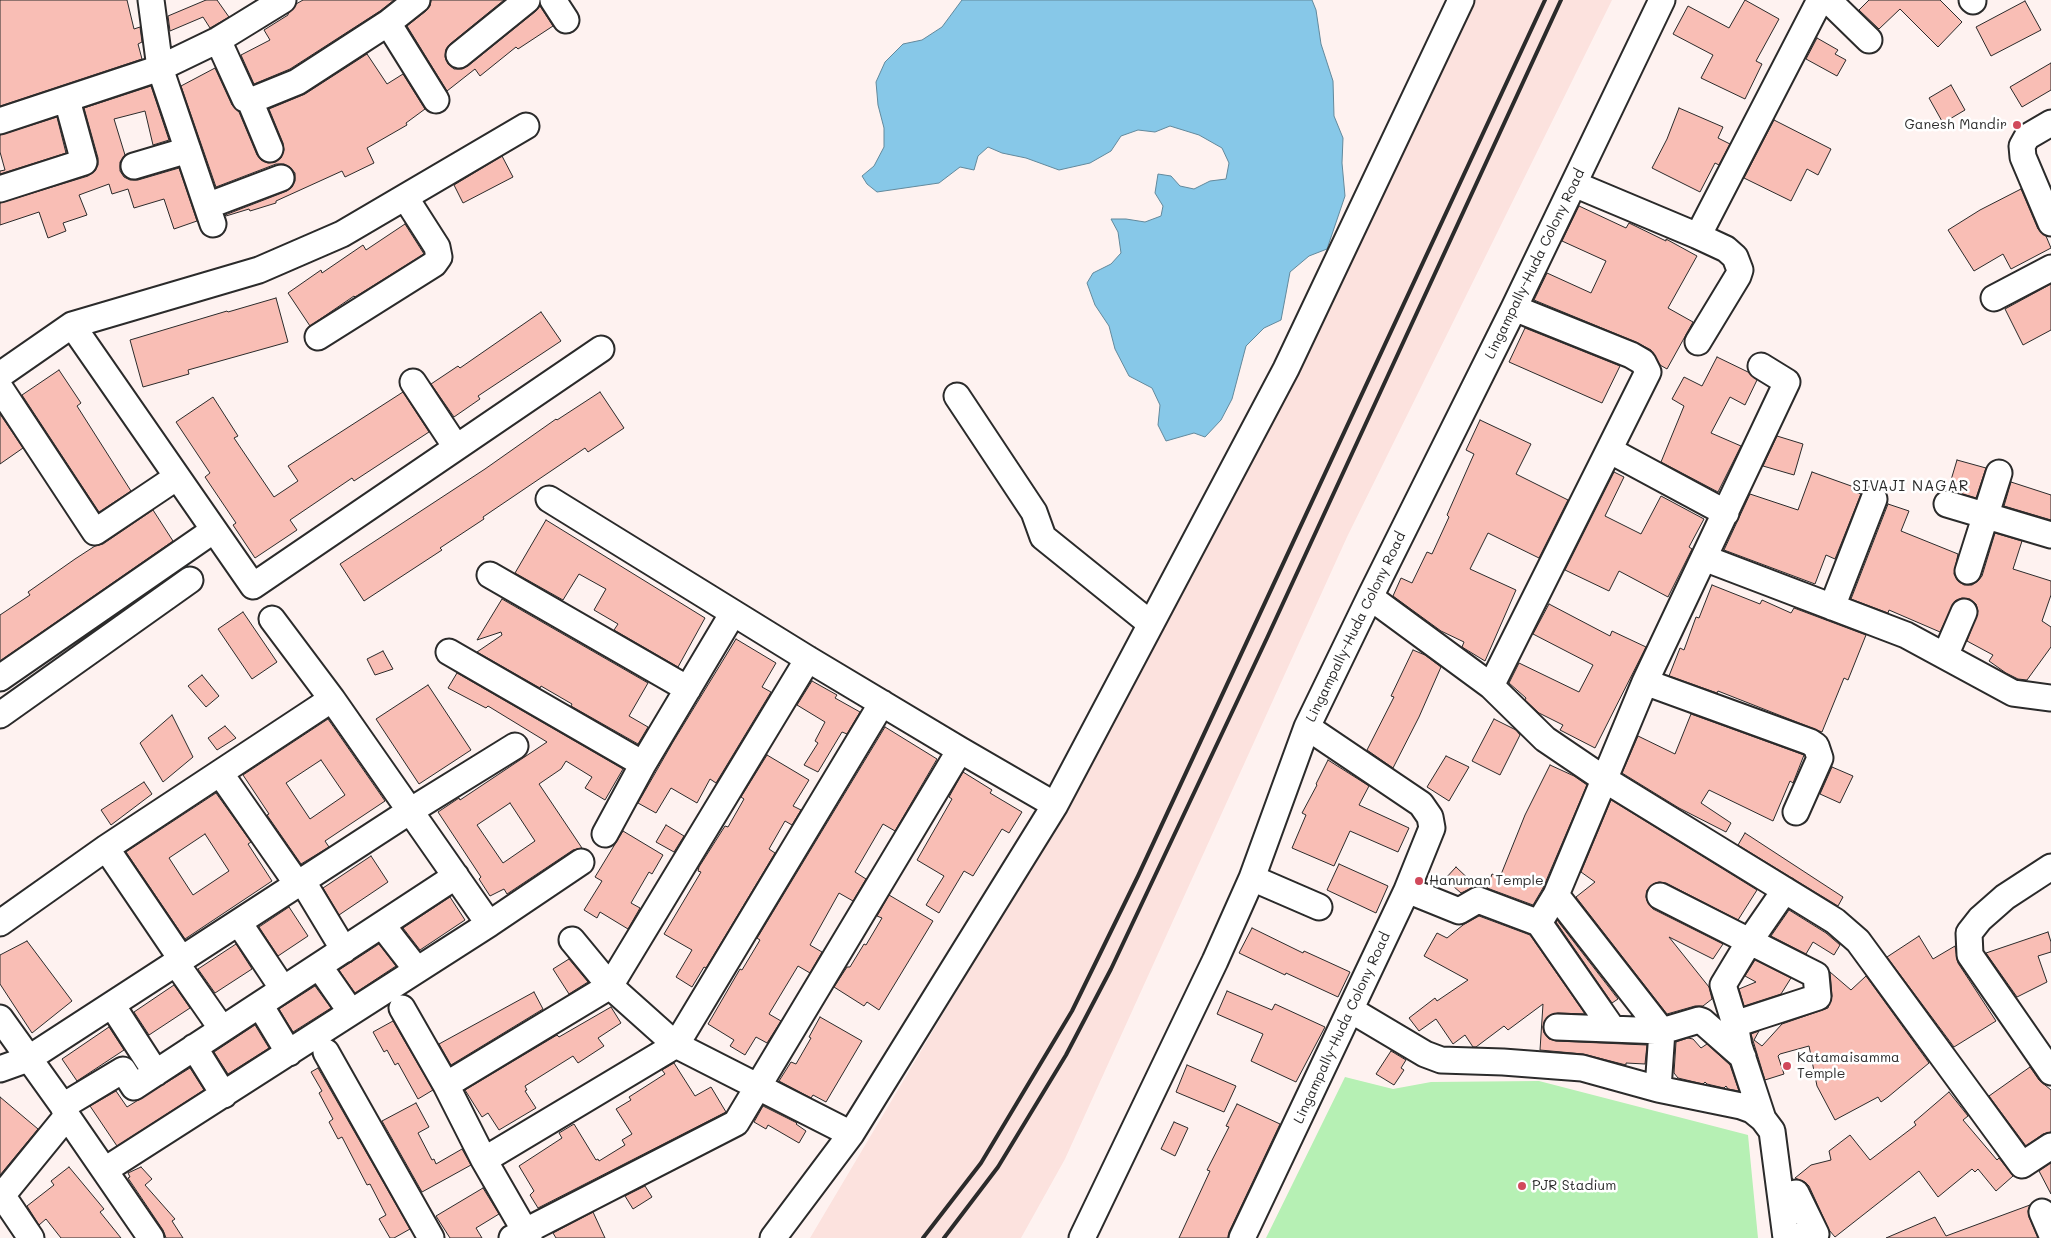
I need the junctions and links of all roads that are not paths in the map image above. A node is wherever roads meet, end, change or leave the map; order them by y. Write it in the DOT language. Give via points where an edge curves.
graph roads {
  1 [pos="151,0"];
  2 [pos="283,0"];
  3 [pos="417,0"];
  4 [pos="527,0"];
  5 [pos="1461,0"];
  6 [pos="1662,0"];
  7 [pos="1820,0"];
  8 [pos="1828,0"];
  9 [pos="388,23"];
  10 [pos="218,40"];
  11 [pos="1869,40"];
  12 [pos="459,55"];
  13 [pos="160,68"];
  14 [pos="67,100"];
  15 [pos="250,100"];
  16 [pos="436,100"];
  17 [pos="0,121"];
  18 [pos="2051,122"];
  19 [pos="526,126"];
  20 [pos="270,148"];
  21 [pos="188,150"];
  22 [pos="134,166"];
  23 [pos="281,178"];
  24 [pos="1574,184"];
  25 [pos="0,189"];
  26 [pos="405,197"];
  27 [pos="2051,223"];
  28 [pos="1698,236"];
  29 [pos="2051,268"];
  30 [pos="1994,298"];
  31 [pos="1514,308"];
  32 [pos="72,325"];
  33 [pos="318,337"];
  34 [pos="1698,342"];
  35 [pos="601,349"];
  36 [pos="1761,366"];
  37 [pos="0,375"];
  38 [pos="413,382"];
  39 [pos="0,388"];
  40 [pos="957,396"];
  41 [pos="456,447"];
  42 [pos="1609,450"];
  43 [pos="1999,473"];
  44 [pos="177,477"];
  45 [pos="549,499"];
  46 [pos="1874,499"];
  47 [pos="1947,504"];
  48 [pos="1726,513"];
  49 [pos="1985,515"];
  50 [pos="214,530"];
  51 [pos="2051,535"];
  52 [pos="1704,558"];
  53 [pos="1968,571"];
  54 [pos="490,575"];
  55 [pos="190,580"];
  56 [pos="1370,597"];
  57 [pos="1832,607"];
  58 [pos="1964,612"];
  59 [pos="733,613"];
  60 [pos="272,619"];
  61 [pos="1151,624"];
  62 [pos="450,652"];
  63 [pos="1946,656"];
  64 [pos="808,659"];
  65 [pos="0,678"];
  66 [pos="1645,682"];
  67 [pos="1491,686"];
  68 [pos="688,689"];
  69 [pos="2051,698"];
  70 [pos="332,699"];
  71 [pos="882,703"];
  72 [pos="0,715"];
  73 [pos="1307,727"];
  74 [pos="515,746"];
  75 [pos="960,750"];
  76 [pos="643,764"];
  77 [pos="220,773"];
  78 [pos="1604,779"];
  79 [pos="1055,805"];
  80 [pos="410,811"];
  81 [pos="1796,812"];
  82 [pos="605,834"];
  83 [pos="106,848"];
  84 [pos="581,862"];
  85 [pos="2051,867"];
  86 [pos="456,876"];
  87 [pos="1252,878"];
  88 [pos="301,884"];
  89 [pos="1407,890"];
  90 [pos="1785,890"];
  91 [pos="1556,895"];
  92 [pos="1660,896"];
  93 [pos="1319,907"];
  94 [pos="0,923"];
  95 [pos="239,923"];
  96 [pos="1539,923"];
  97 [pos="382,924"];
  98 [pos="489,924"];
  99 [pos="572,940"];
  100 [pos="1749,942"];
  101 [pos="344,950"];
  102 [pos="179,962"];
  103 [pos="319,966"];
  104 [pos="416,970"];
  105 [pos="610,986"];
  106 [pos="283,989"];
  107 [pos="112,1005"];
  108 [pos="260,1005"];
  109 [pos="402,1008"];
  110 [pos="1351,1010"];
  111 [pos="351,1012"];
  112 [pos="0,1018"];
  113 [pos="1735,1024"];
  114 [pos="1557,1027"];
  115 [pos="1612,1028"];
  116 [pos="222,1029"];
  117 [pos="1662,1031"];
  118 [pos="676,1045"];
  119 [pos="194,1047"];
  120 [pos="326,1052"];
  121 [pos="289,1053"];
  122 [pos="1743,1057"];
  123 [pos="28,1059"];
  124 [pos="0,1069"];
  125 [pos="2051,1072"];
  126 [pos="156,1073"];
  127 [pos="446,1085"];
  128 [pos="758,1085"];
  129 [pos="1658,1089"];
  130 [pos="224,1095"];
  131 [pos="65,1111"];
  132 [pos="1763,1119"];
  133 [pos="851,1134"];
  134 [pos="2051,1146"];
  135 [pos="484,1160"];
  136 [pos="105,1170"];
  137 [pos="1,1196"];
  138 [pos="522,1236"];
  139 [pos="31,1238"];
  140 [pos="151,1238"];
  141 [pos="431,1238"];
  142 [pos="773,1238"];
  143 [pos="1082,1238"];
  144 [pos="1242,1238"];
  145 [pos="1786,1238"];
  1 -- 13 [label="street"];
  2 -- 10 [label="street"];
  3 -- 9 [label="street"];
  4 -- 12 [label="street"];
  5 -- 61 [label="street" via="1286,369"];
  6 -- 24 [label="street, Lingampally-Huda Colony Road"];
  7 -- 28 [label="street"];
  8 -- 11 [label="street"];
  9 -- 15 [label="street" via="297,82"];
  9 -- 16 [label="street"];
  10 -- 13 [label="street"];
  10 -- 15 [label="street" via="245,99"];
  13 -- 14 [label="street"];
  13 -- 21 [label="street"];
  14 -- 17 [label="street"];
  14 -- 25 [label="street" via="84,162"];
  15 -- 20 [label="street"];
  18 -- 27 [label="street" via="2027,137 2022,146 2023,157"];
  19 -- 26 [label="street"];
  21 -- 22 [label="street"];
  21 -- 23 [label="street" via="210,215"];
  24 -- 28 [label="street"];
  24 -- 31 [label="street, Lingampally-Huda Colony Road"];
  26 -- 32 [label="street" via="342,234 259,270"];
  26 -- 33 [label="street" via="437,247 439,257 434,264"];
  28 -- 34 [label="street" via="1735,256 1740,270"];
  29 -- 30 [label="street"];
  31 -- 42 [label="street" via="1643,362 1648,372"];
  31 -- 56 [label="street, Lingampally-Huda Colony Road"];
  32 -- 37 [label="street"];
  32 -- 44 [label="street"];
  35 -- 41 [label="street"];
  36 -- 48 [label="street" via="1788,382"];
  38 -- 41 [label="street"];
  39 -- 44 [label="street" via="95,532"];
  40 -- 61 [label="street" via="1034,512 1042,537"];
  41 -- 50 [label="street" via="253,586"];
  42 -- 48 [label="street"];
  42 -- 67 [label="street"];
  43 -- 49 [label="street"];
  44 -- 50 [label="street"];
  45 -- 59 [label="street"];
  46 -- 57 [label="street"];
  47 -- 49 [label="street"];
  48 -- 52 [label="street"];
  49 -- 51 [label="street"];
  49 -- 53 [label="street"];
  50 -- 65 [label="street"];
  52 -- 57 [label="street"];
  52 -- 66 [label="street"];
  54 -- 68 [label="street"];
  55 -- 72 [label="street"];
  56 -- 67 [label="street"];
  56 -- 73 [label="street, Lingampally-Huda Colony Road"];
  57 -- 63 [label="street" via="1906,635"];
  58 -- 63 [label="street"];
  59 -- 64 [label="street"];
  59 -- 68 [label="street"];
  60 -- 70 [label="street"];
  61 -- 79 [label="street"];
  62 -- 76 [label="street"];
  63 -- 69 [label="street" via="2013,693"];
  64 -- 71 [label="street"];
  64 -- 105 [label="street"];
  66 -- 78 [label="street"];
  66 -- 81 [label="street" via="1816,746 1820,758"];
  67 -- 78 [label="street" via="1545,739"];
  68 -- 76 [label="street"];
  70 -- 77 [label="street"];
  70 -- 80 [label="street"];
  71 -- 75 [label="street"];
  71 -- 118 [label="street"];
  73 -- 87 [label="street"];
  73 -- 89 [label="street, Lingampally-Huda Colony Road" via="1422,804 1432,828"];
  74 -- 80 [label="street"];
  75 -- 79 [label="street"];
  75 -- 128 [label="street"];
  76 -- 82 [label="street"];
  77 -- 83 [label="street"];
  77 -- 88 [label="street"];
  78 -- 90 [label="street"];
  78 -- 91 [label="street"];
  79 -- 133 [label="street"];
  80 -- 86 [label="street"];
  80 -- 88 [label="street"];
  83 -- 94 [label="street"];
  83 -- 102 [label="street"];
  84 -- 98 [label="street"];
  85 -- 125 [label="street" via="2005,898 1969,933 1970,955"];
  86 -- 97 [label="street"];
  86 -- 98 [label="street"];
  87 -- 93 [label="street"];
  87 -- 143 [label="street"];
  88 -- 95 [label="street"];
  88 -- 101 [label="street"];
  89 -- 96 [label="street" via="1459,911 1478,900"];
  89 -- 110 [label="street, Lingampally-Huda Colony Road"];
  90 -- 100 [label="street"];
  90 -- 134 [label="street" via="1836,921 1858,941 2022,1165"];
  91 -- 96 [label="street"];
  91 -- 117 [label="street"];
  92 -- 100 [label="street"];
  95 -- 102 [label="street"];
  95 -- 106 [label="street"];
  96 -- 115 [label="street"];
  97 -- 101 [label="street"];
  97 -- 104 [label="street"];
  98 -- 104 [label="street"];
  99 -- 105 [label="street"];
  100 -- 113 [label="street" via="1723,986"];
  100 -- 113 [label="street" via="1816,975 1818,997"];
  101 -- 103 [label="street"];
  102 -- 107 [label="street"];
  102 -- 116 [label="street"];
  103 -- 106 [label="street"];
  103 -- 111 [label="street"];
  104 -- 111 [label="street"];
  105 -- 118 [label="street"];
  105 -- 127 [label="street"];
  106 -- 108 [label="street"];
  107 -- 123 [label="street"];
  107 -- 126 [label="street"];
  108 -- 116 [label="street"];
  108 -- 121 [label="street"];
  109 -- 127 [label="street"];
  110 -- 129 [label="street" via="1425,1054 1441,1060 1582,1068"];
  110 -- 144 [label="street, Lingampally-Huda Colony Road"];
  111 -- 121 [label="street"];
  112 -- 123 [label="street"];
  113 -- 122 [label="street"];
  114 -- 115 [label="street"];
  115 -- 117 [label="street"];
  116 -- 119 [label="street"];
  117 -- 122 [label="street" via="1699,1020"];
  117 -- 129 [label="street"];
  118 -- 128 [label="street"];
  118 -- 135 [label="street"];
  119 -- 126 [label="street"];
  119 -- 130 [label="street"];
  120 -- 141 [label="street"];
  121 -- 130 [label="street"];
  122 -- 132 [label="street"];
  123 -- 124 [label="street"];
  123 -- 131 [label="street"];
  126 -- 131 [label="street" via="134,1087 123,1070"];
  127 -- 135 [label="street"];
  128 -- 133 [label="street"];
  128 -- 138 [label="street" via="736,1122"];
  129 -- 132 [label="street" via="1741,1106"];
  130 -- 136 [label="street"];
  131 -- 136 [label="street"];
  131 -- 137 [label="street"];
  132 -- 145 [label="street" via="1772,1131"];
  133 -- 142 [label="street"];
  135 -- 138 [label="street"];
  136 -- 140 [label="street"];
  137 -- 139 [label="street"];
}
